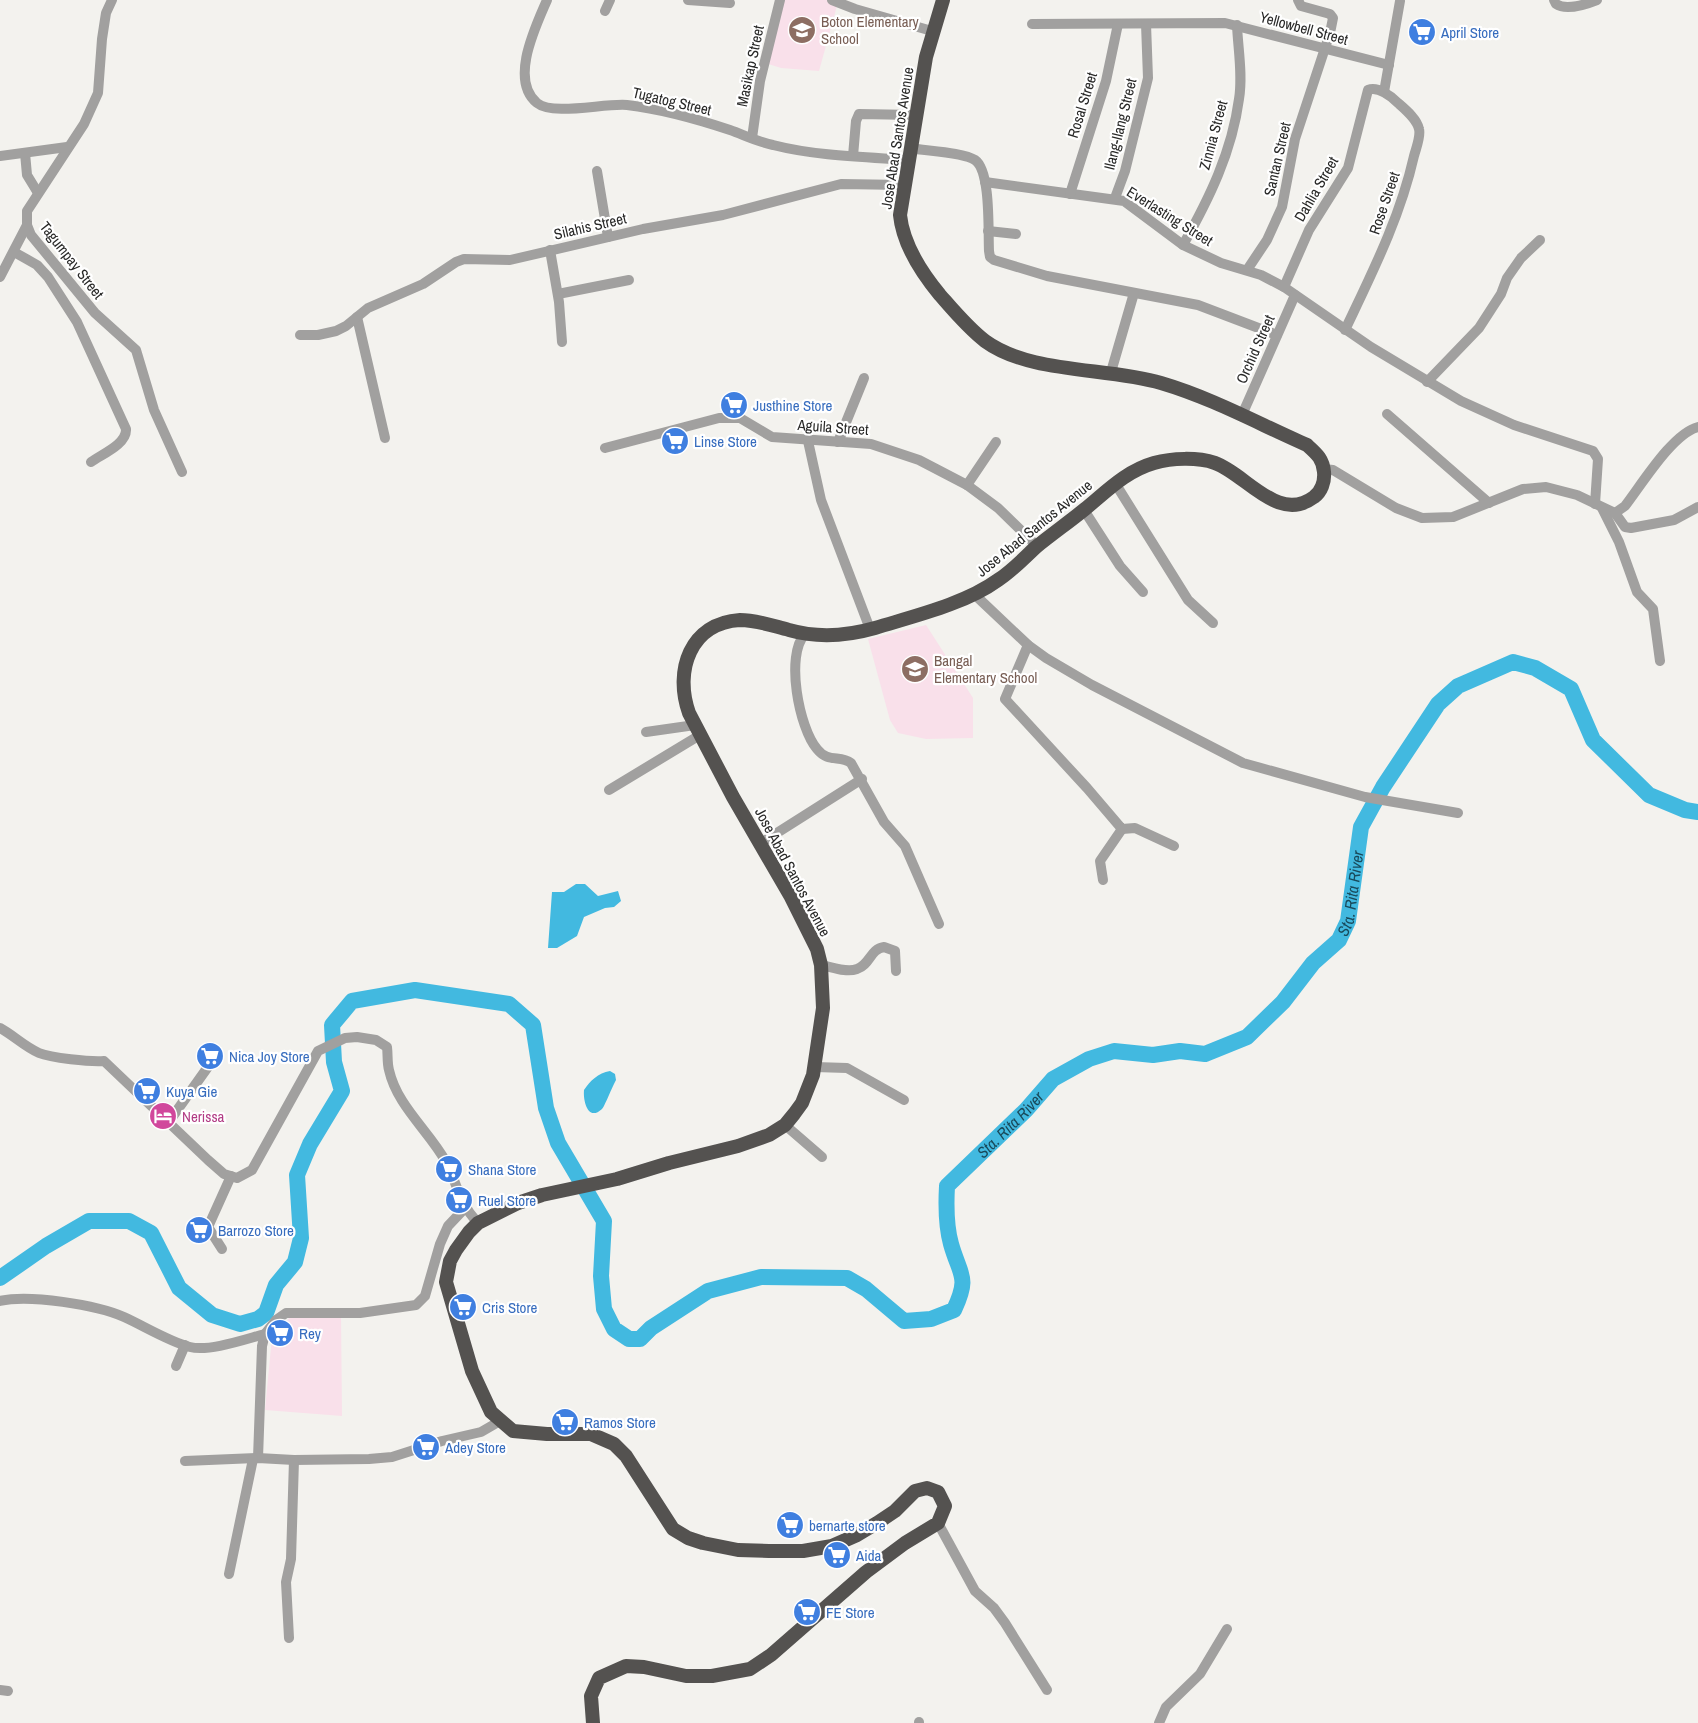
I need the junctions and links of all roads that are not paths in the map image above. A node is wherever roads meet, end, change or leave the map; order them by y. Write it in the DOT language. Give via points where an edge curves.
graph roads {
  1 [pos="112,0"];
  2 [pos="547,0"];
  3 [pos="610,0"];
  4 [pos="688,0"];
  5 [pos="780,0"];
  6 [pos="832,0"];
  7 [pos="943,0"];
  8 [pos="1298,0"];
  9 [pos="1554,0"];
  10 [pos="1597,0"];
  11 [pos="700,1"];
  12 [pos="1400,1"];
  13 [pos="730,3"];
  14 [pos="605,11"];
  15 [pos="1032,24"];
  16 [pos="1118,24"];
  17 [pos="1146,24"];
  18 [pos="1237,25"];
  19 [pos="932,31"];
  20 [pos="1325,50"];
  21 [pos="1389,65"];
  22 [pos="1384,92"];
  23 [pos="915,115"];
  24 [pos="752,138"];
  25 [pos="67,147"];
  26 [pos="25,153"];
  27 [pos="909,154"];
  28 [pos="0,156"];
  29 [pos="853,156"];
  30 [pos="597,171"];
  31 [pos="985,182"];
  32 [pos="904,185"];
  33 [pos="38,193"];
  34 [pos="1070,194"];
  35 [pos="1114,198"];
  36 [pos="27,226"];
  37 [pos="988,232"];
  38 [pos="1016,234"];
  39 [pos="608,237"];
  40 [pos="1540,240"];
  41 [pos="1183,245"];
  42 [pos="550,250"];
  43 [pos="14,252"];
  44 [pos="1247,270"];
  45 [pos="0,277"];
  46 [pos="629,280"];
  47 [pos="1284,287"];
  48 [pos="1134,292"];
  49 [pos="558,294"];
  50 [pos="1295,295"];
  51 [pos="357,317"];
  52 [pos="1345,330"];
  53 [pos="300,335"];
  54 [pos="1277,335"];
  55 [pos="562,342"];
  56 [pos="1111,372"];
  57 [pos="864,378"];
  58 [pos="1427,382"];
  59 [pos="1242,414"];
  60 [pos="1387,414"];
  61 [pos="1698,427"];
  62 [pos="385,438"];
  63 [pos="808,441"];
  64 [pos="838,442"];
  65 [pos="996,442"];
  66 [pos="605,448"];
  67 [pos="91,462"];
  68 [pos="1324,469"];
  69 [pos="182,472"];
  70 [pos="1115,483"];
  71 [pos="967,485"];
  72 [pos="1489,503"];
  73 [pos="1598,506"];
  74 [pos="1698,507"];
  75 [pos="1084,510"];
  76 [pos="1615,513"];
  77 [pos="1037,546"];
  78 [pos="1143,592"];
  79 [pos="974,594"];
  80 [pos="1213,623"];
  81 [pos="870,629"];
  82 [pos="805,634"];
  83 [pos="1028,645"];
  84 [pos="1660,660"];
  85 [pos="697,730"];
  86 [pos="646,732"];
  87 [pos="862,779"];
  88 [pos="609,790"];
  89 [pos="1458,813"];
  90 [pos="1122,829"];
  91 [pos="761,843"];
  92 [pos="1174,846"];
  93 [pos="1103,880"];
  94 [pos="939,924"];
  95 [pos="821,965"];
  96 [pos="896,971"];
  97 [pos="0,1028"];
  98 [pos="215,1057"];
  99 [pos="815,1067"];
  100 [pos="904,1100"];
  101 [pos="168,1122"];
  102 [pos="785,1125"];
  103 [pos="822,1157"];
  104 [pos="231,1176"];
  105 [pos="465,1208"];
  106 [pos="478,1223"];
  107 [pos="222,1249"];
  108 [pos="0,1301"];
  109 [pos="265,1334"];
  110 [pos="185,1345"];
  111 [pos="176,1366"];
  112 [pos="500,1422"];
  113 [pos="256,1458"];
  114 [pos="294,1460"];
  115 [pos="185,1461"];
  116 [pos="938,1523"];
  117 [pos="229,1574"];
  118 [pos="1227,1629"];
  119 [pos="289,1638"];
  120 [pos="1047,1690"];
  121 [pos="593,1723"];
  122 [pos="1158,1723"];
  1 -- 25 [label="street, Tagumpay Street" via="106,13 102,39 98,93 84,124"];
  2 -- 24 [label="street, Tugatog Street" via="527,54 525,70 528,89 538,103 554,109 603,104 640,107"];
  3 -- 14 [label="street"];
  4 -- 11 [label="street"];
  5 -- 24 [label="street, Masikap Street" via="760,80"];
  6 -- 19 [label="street"];
  7 -- 19 [label="highway, Jose Abad Santos Avenue"];
  8 -- 20 [label="street, Santan Street" via="1301,6 1330,14 1332,24"];
  9 -- 10 [label="street" via="1561,7"];
  11 -- 13 [label="street"];
  12 -- 21 [label="street"];
  15 -- 16 [label="street, Yellowbell Street"];
  16 -- 17 [label="street, Yellowbell Street"];
  16 -- 34 [label="street, Rosal Street" via="1106,81"];
  17 -- 18 [label="street, Yellowbell Street"];
  17 -- 35 [label="street, Ilang-Ilang Street" via="1148,78 1125,171"];
  18 -- 20 [label="street, Yellowbell Street"];
  18 -- 41 [label="street, Zinnia Street" via="1240,84 1231,135 1216,182"];
  19 -- 23 [label="highway, Jose Abad Santos Avenue"];
  20 -- 21 [label="street, Yellowbell Street"];
  20 -- 44 [label="street, Santan Street" via="1297,131 1282,207"];
  21 -- 22 [label="street"];
  22 -- 47 [label="street, Dahlia Street" via="1368,90 1348,168 1309,230"];
  22 -- 52 [label="street, Rose Street" via="1415,121 1419,134 1396,217"];
  23 -- 27 [label="highway, Jose Abad Santos Avenue"];
  23 -- 29 [label="street" via="859,114"];
  24 -- 29 [label="street, Tugatog Street" via="784,148"];
  25 -- 26 [label="street"];
  25 -- 33 [label="street, Tagumpay Street"];
  26 -- 28 [label="street"];
  26 -- 33 [label="street" via="27,175"];
  27 -- 29 [label="street, Tugatog Street"];
  27 -- 31 [label="street" via="969,157 980,165"];
  27 -- 32 [label="highway, Jose Abad Santos Avenue"];
  30 -- 39 [label="street"];
  31 -- 34 [label="street, Everlasting Street"];
  31 -- 37 [label="street"];
  32 -- 39 [label="street, Silahis Street" via="828,186 798,197 723,215"];
  32 -- 56 [label="highway, Jose Abad Santos Avenue" via="900,215 904,238 933,287 965,324 986,342 1021,358"];
  33 -- 36 [label="street, Tagumpay Street" via="27,211"];
  34 -- 35 [label="street, Everlasting Street"];
  35 -- 41 [label="street, Everlasting Street" via="1132,206"];
  36 -- 43 [label="street"];
  36 -- 69 [label="street, Tagumpay Street" via="95,313 136,350 154,410"];
  37 -- 38 [label="street"];
  37 -- 48 [label="street" via="990,257 994,260 1047,276"];
  39 -- 42 [label="street, Silahis Street"];
  40 -- 58 [label="street" via="1521,258 1507,278 1501,294 1479,328"];
  41 -- 44 [label="street, Everlasting Street" via="1221,263"];
  42 -- 49 [label="street"];
  42 -- 51 [label="street, Silahis Street" via="510,260 474,258 456,262 423,284 378,303"];
  43 -- 45 [label="street"];
  43 -- 67 [label="street" via="37,264 48,277 88,344 126,429 127,435 123,440"];
  44 -- 47 [label="street, Everlasting Street"];
  46 -- 49 [label="street"];
  47 -- 50 [label="street, Everlasting Street"];
  48 -- 54 [label="street" via="1204,307"];
  48 -- 56 [label="street"];
  49 -- 55 [label="street"];
  50 -- 52 [label="street, Everlasting Street"];
  50 -- 54 [label="street, Orchid Street"];
  51 -- 53 [label="street, Silahis Street" via="336,331"];
  51 -- 62 [label="street"];
  52 -- 58 [label="street, Everlasting Street"];
  54 -- 59 [label="street, Orchid Street"];
  56 -- 59 [label="highway, Jose Abad Santos Avenue" via="1160,382"];
  57 -- 64 [label="street"];
  58 -- 73 [label="street, Everlasting Street" via="1461,402 1514,425 1593,451 1598,460"];
  59 -- 68 [label="highway, Jose Abad Santos Avenue" via="1308,445 1320,457"];
  60 -- 72 [label="street"];
  61 -- 76 [label="street" via="1689,429 1677,440 1626,506"];
  63 -- 64 [label="street, Aguila Street"];
  63 -- 66 [label="street, Aguila Street" via="772,438 740,418 731,417"];
  63 -- 81 [label="street" via="822,500"];
  64 -- 71 [label="street, Aguila Street" via="871,444 896,451"];
  65 -- 71 [label="street"];
  68 -- 70 [label="highway, Jose Abad Santos Avenue" via="1325,478 1319,493 1300,506 1267,497 1216,463 1199,460 1156,463 1135,470"];
  68 -- 72 [label="street" via="1333,470 1396,508 1422,518 1453,517"];
  70 -- 75 [label="highway, Jose Abad Santos Avenue"];
  70 -- 80 [label="street" via="1188,600"];
  71 -- 77 [label="street, Aguila Street" via="998,508"];
  72 -- 73 [label="street" via="1523,489 1546,487 1577,495"];
  73 -- 76 [label="street"];
  73 -- 84 [label="street" via="1619,542 1637,592 1652,609"];
  74 -- 76 [label="street" via="1674,520 1628,528"];
  75 -- 77 [label="highway, Jose Abad Santos Avenue"];
  75 -- 78 [label="street" via="1120,566"];
  77 -- 79 [label="highway, Jose Abad Santos Avenue" via="1001,579"];
  79 -- 81 [label="highway, Jose Abad Santos Avenue"];
  79 -- 83 [label="street"];
  81 -- 82 [label="highway, Jose Abad Santos Avenue" via="841,635"];
  82 -- 85 [label="highway, Jose Abad Santos Avenue" via="743,620 719,626 700,639 688,654 682,676 686,705"];
  82 -- 87 [label="street" via="797,649 796,674 798,700 805,724 822,754 834,760 848,760"];
  83 -- 89 [label="street" via="1064,670 1222,754 1259,769 1365,797"];
  83 -- 90 [label="street" via="1005,699"];
  85 -- 86 [label="street"];
  85 -- 88 [label="street"];
  85 -- 91 [label="highway, Jose Abad Santos Avenue"];
  87 -- 91 [label="street"];
  87 -- 94 [label="street" via="884,822 904,846"];
  90 -- 92 [label="street" via="1135,828"];
  90 -- 93 [label="street" via="1100,861"];
  91 -- 95 [label="highway, Jose Abad Santos Avenue" via="803,919"];
  95 -- 96 [label="street" via="860,969 872,953 884,947 895,951"];
  95 -- 99 [label="highway, Jose Abad Santos Avenue" via="823,1008"];
  97 -- 101 [label="street" via="36,1052 48,1056 104,1061"];
  98 -- 101 [label="street"];
  99 -- 100 [label="street" via="846,1068"];
  99 -- 102 [label="highway, Jose Abad Santos Avenue" via="802,1103"];
  101 -- 104 [label="street" via="224,1174"];
  102 -- 103 [label="street"];
  102 -- 106 [label="highway, Jose Abad Santos Avenue" via="755,1141 617,1179 542,1194"];
  104 -- 105 [label="street" via="236,1178 252,1170 318,1051 346,1038 370,1038 387,1047 388,1069 398,1095 445,1161"];
  104 -- 107 [label="street" via="208,1227"];
  105 -- 106 [label="street"];
  105 -- 109 [label="street" via="448,1226 425,1296 416,1305 360,1313 286,1313"];
  106 -- 112 [label="highway, Jose Abad Santos Avenue" via="453,1255 446,1282 480,1392 490,1412"];
  108 -- 110 [label="street" via="21,1299 92,1307 122,1316"];
  109 -- 110 [label="street" via="207,1347"];
  109 -- 113 [label="street"];
  110 -- 111 [label="street"];
  112 -- 114 [label="street" via="481,1432 392,1457"];
  112 -- 116 [label="highway, Jose Abad Santos Avenue" via="524,1433 591,1434 614,1444 626,1456 673,1529 703,1543 738,1550 769,1551 832,1546 857,1535 895,1511 915,1491 927,1488 938,1492 945,1506"];
  113 -- 114 [label="street"];
  113 -- 115 [label="street"];
  113 -- 117 [label="street"];
  114 -- 119 [label="street" via="291,1559 286,1582"];
  116 -- 120 [label="street" via="972,1585 1005,1623"];
  116 -- 121 [label="highway" via="866,1572 771,1655 750,1669 700,1676 626,1666 608,1672 599,1678 591,1696"];
  118 -- 122 [label="street" via="1200,1674 1166,1707"];
}
